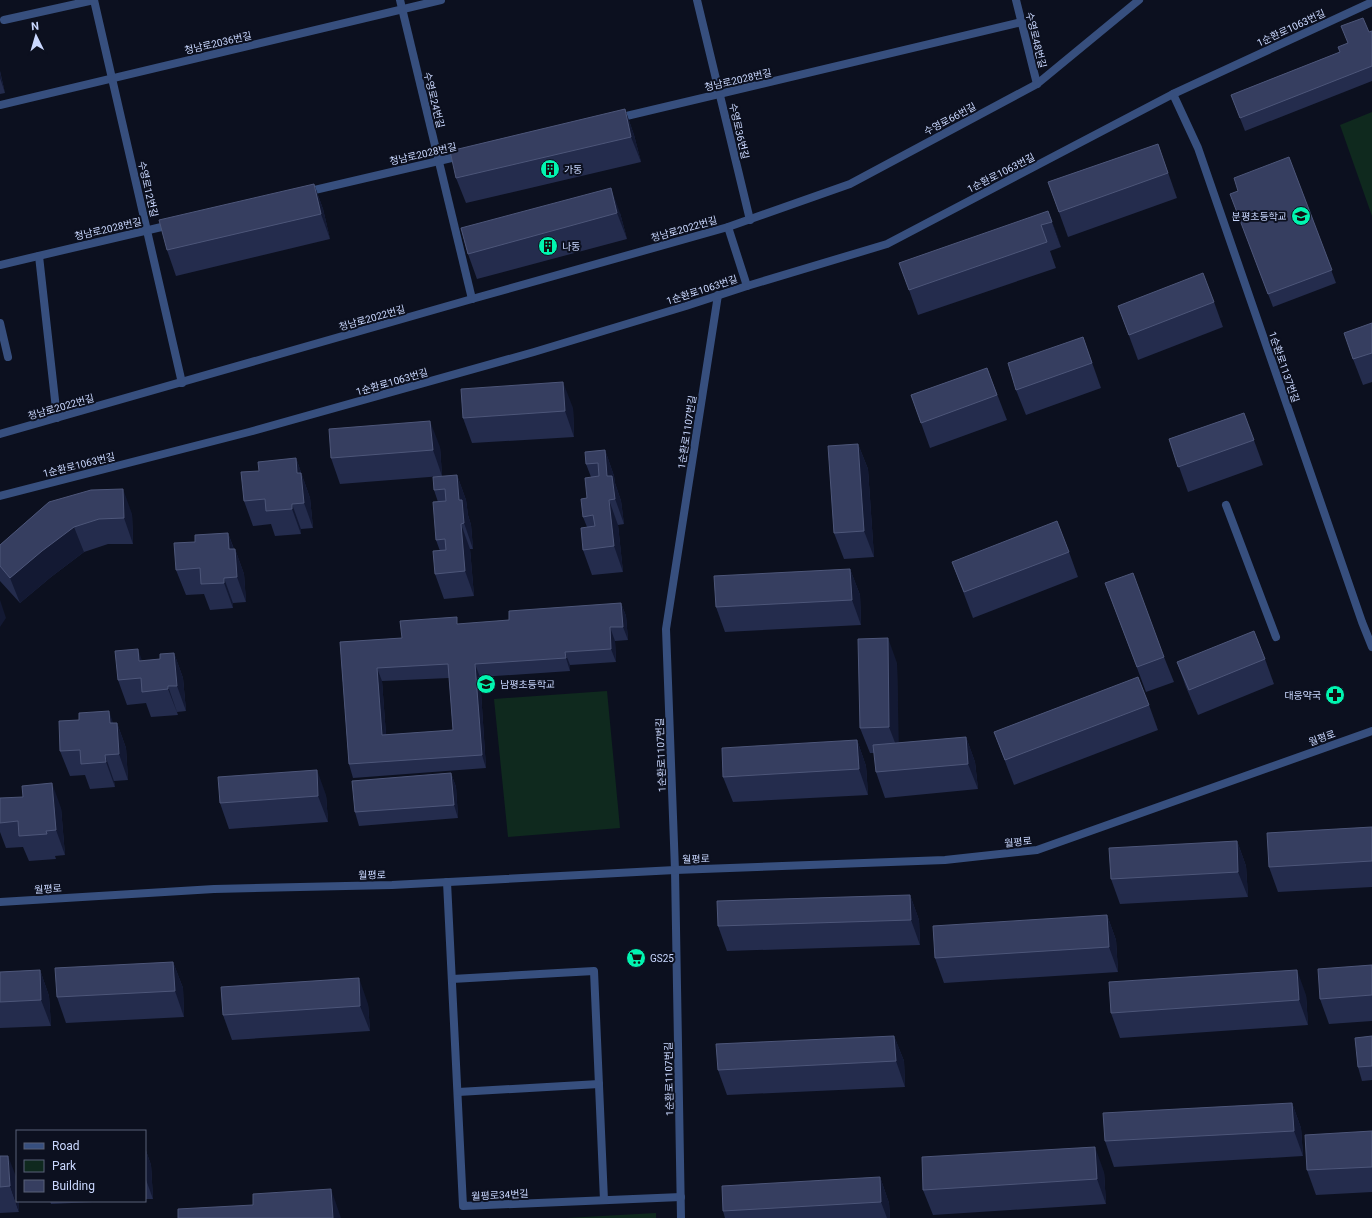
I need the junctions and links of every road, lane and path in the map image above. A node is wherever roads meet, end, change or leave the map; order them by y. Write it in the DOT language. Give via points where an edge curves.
graph roads {
  1 [pos="94,0"];
  2 [pos="400,0"];
  3 [pos="441,0"];
  4 [pos="697,0"];
  5 [pos="1016,0"];
  6 [pos="1139,0"];
  7 [pos="1372,2"];
  8 [pos="402,9"];
  9 [pos="4,20"];
  10 [pos="1022,22"];
  11 [pos="112,79"];
  12 [pos="1037,84"];
  13 [pos="720,94"];
  14 [pos="1174,94"];
  15 [pos="0,105"];
  16 [pos="613,119"];
  17 [pos="469,154"];
  18 [pos="439,161"];
  19 [pos="300,194"];
  20 [pos="750,220"];
  21 [pos="178,223"];
  22 [pos="728,227"];
  23 [pos="147,230"];
  24 [pos="39,256"];
  25 [pos="0,265"];
  26 [pos="747,286"];
  27 [pos="718,295"];
  28 [pos="472,299"];
  29 [pos="0,323"];
  30 [pos="8,357"];
  31 [pos="182,383"];
  32 [pos="57,418"];
  33 [pos="0,434"];
  34 [pos="0,496"];
  35 [pos="1226,505"];
  36 [pos="1276,638"];
  37 [pos="1372,647"];
  38 [pos="1372,731"];
  39 [pos="675,870"];
  40 [pos="447,882"];
  41 [pos="0,902"];
  42 [pos="452,979"];
  43 [pos="599,1084"];
  44 [pos="458,1092"];
  45 [pos="681,1197"];
  46 [pos="604,1200"];
  47 [pos="681,1218"];
  1 -- 9 [label="street, 수영로12번길"];
  1 -- 11 [label="street, 수영로12번길"];
  2 -- 8 [label="street, 수영로24번길"];
  3 -- 8 [label="street, 청남로2036번길"];
  4 -- 13 [label="street, 수영로36번길"];
  5 -- 10 [label="street, 수영로48번길"];
  6 -- 12 [label="street, 수영로66번길"];
  7 -- 14 [label="street, 1순환로1063번길"];
  8 -- 11 [label="street, 청남로2036번길"];
  8 -- 18 [label="street, 수영로24번길"];
  10 -- 12 [label="street, 수영로48번길"];
  10 -- 13 [label="street, 청남로2028번길"];
  11 -- 15 [label="street, 청남로2036번길"];
  11 -- 23 [label="street, 수영로12번길"];
  12 -- 20 [label="street, 수영로66번길" via="850,184"];
  13 -- 16 [label="street, 청남로2028번길"];
  13 -- 20 [label="street, 수영로36번길"];
  14 -- 26 [label="street, 1순환로1063번길" via="887,244"];
  14 -- 37 [label="street, 1순환로1137번길" via="1198,148"];
  17 -- 18 [label="street, 청남로2028번길"];
  18 -- 19 [label="street, 청남로2028번길"];
  18 -- 28 [label="street, 수영로24번길"];
  20 -- 22 [label="street, 청남로2022번길"];
  21 -- 23 [label="street, 청남로2028번길"];
  22 -- 26 [label="street"];
  22 -- 28 [label="street, 청남로2022번길"];
  23 -- 24 [label="street, 청남로2028번길"];
  23 -- 31 [label="street, 수영로12번길"];
  24 -- 25 [label="street, 청남로2028번길"];
  24 -- 32 [label="street"];
  26 -- 27 [label="street, 1순환로1063번길"];
  27 -- 34 [label="street, 1순환로1063번길" via="542,350 249,432"];
  27 -- 39 [label="street, 1순환로1107번길" via="666,629"];
  28 -- 31 [label="street, 청남로2022번길"];
  29 -- 30 [label="street"];
  31 -- 32 [label="street, 청남로2022번길"];
  32 -- 33 [label="street, 청남로2022번길"];
  35 -- 36 [label="street"];
  38 -- 39 [label="street, 월평로" via="1037,850 945,860"];
  39 -- 40 [label="street, 월평로"];
  39 -- 45 [label="street, 1순환로1107번길"];
  40 -- 41 [label="street, 월평로" via="214,889"];
  40 -- 42 [label="street, 월평로34번길"];
  42 -- 43 [label="street" via="594,971"];
  42 -- 44 [label="street, 월평로34번길"];
  43 -- 44 [label="street"];
  43 -- 46 [label="street"];
  44 -- 46 [label="street, 월평로34번길" via="463,1206"];
  45 -- 46 [label="street, 월평로34번길"];
  45 -- 47 [label="street, 1순환로1107번길"];
}
